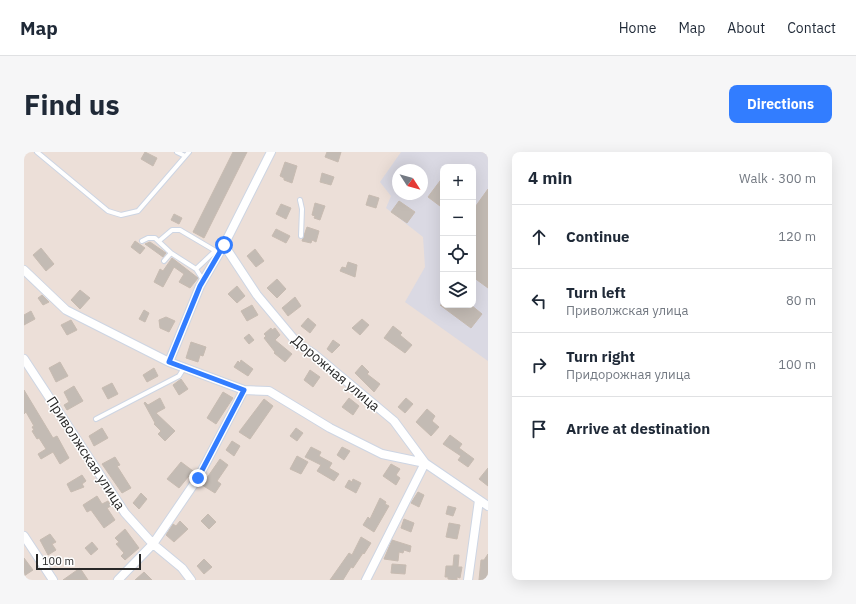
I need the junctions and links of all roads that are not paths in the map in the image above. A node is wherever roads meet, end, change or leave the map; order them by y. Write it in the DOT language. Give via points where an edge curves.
graph roads {
  1 [pos="37,152"];
  2 [pos="177,152"];
  3 [pos="189,152"];
  4 [pos="271,152"];
  5 [pos="185,156"];
  6 [pos="300,200"];
  7 [pos="301,236"];
  8 [pos="142,241"];
  9 [pos="159,241"];
  10 [pos="224,245"];
  11 [pos="217,252"];
  12 [pos="171,253"];
  13 [pos="164,261"];
  14 [pos="196,269"];
  15 [pos="24,270"];
  16 [pos="203,280"];
  17 [pos="24,359"];
  18 [pos="169,362"];
  19 [pos="184,368"];
  20 [pos="244,390"];
  21 [pos="96,419"];
  22 [pos="425,463"];
  23 [pos="479,500"];
  24 [pos="488,506"];
  25 [pos="24,536"];
  26 [pos="153,544"];
  27 [pos="53,580"];
  28 [pos="118,580"];
  29 [pos="191,580"];
  30 [pos="366,580"];
  31 [pos="468,580"];
  1 -- 5 [label="lane" via="108,211 121,215 138,211"];
  2 -- 5 [label="lane"];
  3 -- 5 [label="lane"];
  4 -- 10 [label="street"];
  6 -- 7 [label="lane"];
  8 -- 9 [label="lane" via="148,238"];
  9 -- 11 [label="lane" via="172,230 180,230"];
  9 -- 12 [label="lane"];
  10 -- 11 [label="street"];
  10 -- 22 [label="street, Дорожная улица" via="257,295 298,344 314,354 394,421"];
  11 -- 14 [label="lane"];
  11 -- 16 [label="street"];
  12 -- 13 [label="lane"];
  12 -- 14 [label="lane"];
  14 -- 16 [label="lane"];
  15 -- 18 [label="street" via="66,310"];
  16 -- 18 [label="street"];
  17 -- 26 [label="street, Приволжская улица" via="125,513"];
  18 -- 19 [label="street"];
  19 -- 20 [label="street"];
  19 -- 21 [label="lane" via="180,376"];
  20 -- 22 [label="street" via="269,391 330,428 382,454"];
  20 -- 26 [label="street" via="198,478"];
  22 -- 23 [label="street, Дорожная улица"];
  22 -- 30 [label="street"];
  23 -- 24 [label="street, Дорожная улица"];
  23 -- 31 [label="street"];
  25 -- 27 [label="street"];
  26 -- 28 [label="street"];
  26 -- 29 [label="street, Приволжская улица" via="182,568"];
}
